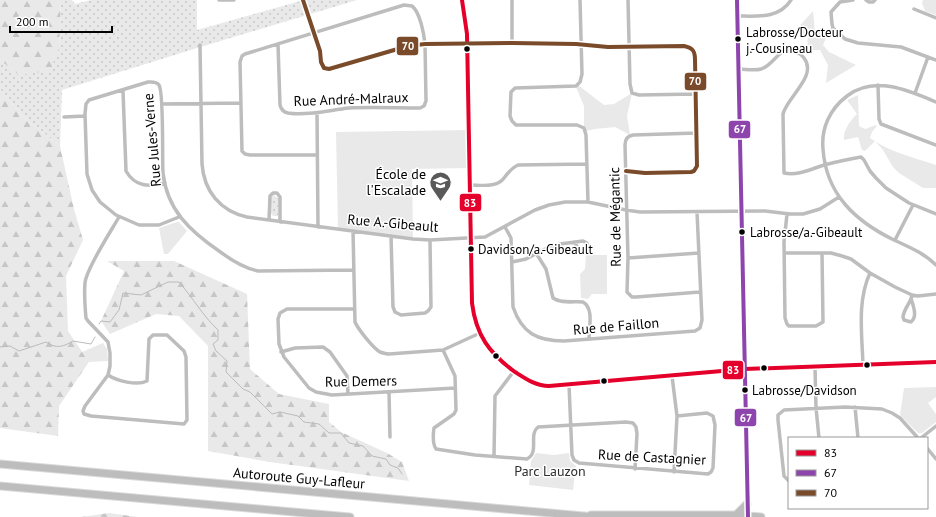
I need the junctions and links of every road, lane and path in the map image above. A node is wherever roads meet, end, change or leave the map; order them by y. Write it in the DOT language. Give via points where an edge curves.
graph roads {
  1 [pos="219,0"];
  2 [pos="234,0"];
  3 [pos="303,0"];
  4 [pos="462,0"];
  5 [pos="512,0"];
  6 [pos="580,0"];
  7 [pos="628,0"];
  8 [pos="737,0"];
  9 [pos="791,0"];
  10 [pos="853,0"];
  11 [pos="866,0"];
  12 [pos="875,0"];
  13 [pos="914,9"];
  14 [pos="737,16"];
  15 [pos="936,18"];
  16 [pos="314,33"];
  17 [pos="467,43"];
  18 [pos="512,43"];
  19 [pos="278,44"];
  20 [pos="425,44"];
  21 [pos="200,45"];
  22 [pos="581,45"];
  23 [pos="629,46"];
  24 [pos="928,57"];
  25 [pos="936,60"];
  26 [pos="738,69"];
  27 [pos="878,85"];
  28 [pos="123,90"];
  29 [pos="915,93"];
  30 [pos="696,94"];
  31 [pos="936,102"];
  32 [pos="240,103"];
  33 [pos="162,104"];
  34 [pos="201,104"];
  35 [pos="317,113"];
  36 [pos="64,116"];
  37 [pos="85,116"];
  38 [pos="697,133"];
  39 [pos="936,145"];
  40 [pos="317,155"];
  41 [pos="587,164"];
  42 [pos="826,165"];
  43 [pos="626,171"];
  44 [pos="165,184"];
  45 [pos="470,185"];
  46 [pos="839,197"];
  47 [pos="588,202"];
  48 [pos="913,205"];
  49 [pos="626,210"];
  50 [pos="741,211"];
  51 [pos="697,212"];
  52 [pos="787,214"];
  53 [pos="936,214"];
  54 [pos="119,216"];
  55 [pos="179,217"];
  56 [pos="269,220"];
  57 [pos="280,222"];
  58 [pos="318,227"];
  59 [pos="505,227"];
  60 [pos="353,231"];
  61 [pos="391,236"];
  62 [pos="471,239"];
  63 [pos="430,240"];
  64 [pos="895,240"];
  65 [pos="574,242"];
  66 [pos="536,253"];
  67 [pos="699,253"];
  68 [pos="784,253"];
  69 [pos="822,253"];
  70 [pos="628,258"];
  71 [pos="512,262"];
  72 [pos="936,265"];
  73 [pos="354,270"];
  74 [pos="870,273"];
  75 [pos="700,292"];
  76 [pos="936,294"];
  77 [pos="912,297"];
  78 [pos="354,309"];
  79 [pos="480,333"];
  80 [pos="589,339"];
  81 [pos="443,350"];
  82 [pos="281,352"];
  83 [pos="936,362"];
  84 [pos="864,365"];
  85 [pos="815,367"];
  86 [pos="745,369"];
  87 [pos="514,370"];
  88 [pos="108,375"];
  89 [pos="672,376"];
  90 [pos="569,385"];
  91 [pos="455,388"];
  92 [pos="389,392"];
  93 [pos="348,394"];
  94 [pos="855,407"];
  95 [pos="816,408"];
  96 [pos="677,416"];
  97 [pos="571,424"];
  98 [pos="936,426"];
  99 [pos="390,437"];
  100 [pos="819,437"];
  101 [pos="858,437"];
  102 [pos="918,437"];
  103 [pos="920,437"];
  104 [pos="928,449"];
  105 [pos="494,456"];
  106 [pos="936,459"];
  107 [pos="0,464"];
  108 [pos="635,469"];
  109 [pos="674,472"];
  110 [pos="788,480"];
  111 [pos="0,486"];
  112 [pos="747,504"];
  113 [pos="576,515"];
  114 [pos="736,515"];
  115 [pos="748,516"];
  116 [pos="350,517"];
  117 [pos="595,517"];
  118 [pos="761,517"];
  1 -- 2 [label="street"];
  3 -- 16 [label="street"];
  4 -- 17 [label="street"];
  5 -- 18 [label="street"];
  6 -- 22 [label="street"];
  7 -- 23 [label="street"];
  8 -- 14 [label="street"];
  9 -- 14 [label="street" via="778,13 765,16"];
  10 -- 24 [label="street" via="840,2 831,12 833,28 845,39 858,43 901,47"];
  11 -- 12 [label="street"];
  13 -- 15 [label="street"];
  14 -- 26 [label="street"];
  16 -- 19 [label="street"];
  16 -- 20 [label="street" via="321,62 324,68 329,69 408,46"];
  16 -- 20 [label="street" via="410,5 416,10"];
  17 -- 18 [label="street"];
  17 -- 20 [label="street"];
  17 -- 45 [label="street"];
  18 -- 22 [label="street"];
  19 -- 32 [label="street" via="242,56"];
  19 -- 35 [label="street, Rue André-Malraux" via="281,109 289,113"];
  20 -- 35 [label="street, Rue André-Malraux" via="426,104 422,107 349,108"];
  21 -- 34 [label="street, Rue A.-Gibeault"];
  22 -- 23 [label="street"];
  22 -- 41 [label="street" via="582,78 578,85 515,88 511,92 510,116 514,123 519,125 582,126 586,135"];
  23 -- 30 [label="street" via="692,48 695,54"];
  23 -- 30 [label="street" via="632,93 638,96"];
  24 -- 25 [label="street"];
  24 -- 29 [label="street"];
  26 -- 42 [label="street" via="761,69 784,51 802,55 807,63 807,74 783,114 784,173 794,174"];
  26 -- 50 [label="street"];
  27 -- 29 [label="street" via="888,85"];
  27 -- 39 [label="street" via="881,124"];
  27 -- 42 [label="street" via="860,88 851,93 842,99 831,113 822,141"];
  28 -- 33 [label="street, Rue Jules-Verne" via="155,82 160,86"];
  28 -- 37 [label="street, Rue Jules-Verne" via="89,100"];
  28 -- 44 [label="street" via="126,171 143,185"];
  29 -- 31 [label="street"];
  30 -- 38 [label="street"];
  32 -- 34 [label="street"];
  32 -- 40 [label="street" via="242,151 245,154"];
  33 -- 34 [label="street"];
  33 -- 44 [label="street, Rue Jules-Verne"];
  34 -- 56 [label="street, Rue A.-Gibeault" via="203,171 211,194 234,213"];
  35 -- 40 [label="street"];
  36 -- 37 [label="street"];
  37 -- 54 [label="street, Rue Jules-Verne" via="89,183 100,202"];
  38 -- 43 [label="street, Rue de Mégantic" via="630,135 625,142"];
  38 -- 43 [label="street" via="698,163 694,171"];
  40 -- 58 [label="street"];
  41 -- 45 [label="street" via="518,165 497,184"];
  41 -- 47 [label="street"];
  42 -- 46 [label="street"];
  42 -- 48 [label="street" via="861,157 882,184"];
  43 -- 49 [label="street, Rue de Mégantic"];
  44 -- 55 [label="street, Rue Jules-Verne"];
  45 -- 62 [label="street"];
  46 -- 52 [label="street, Rue A.-Gibeault" via="812,212"];
  46 -- 64 [label="street" via="859,218"];
  47 -- 49 [label="street, Rue A.-Gibeault"];
  47 -- 59 [label="street, Rue A.-Gibeault" via="549,204"];
  48 -- 53 [label="street"];
  48 -- 64 [label="street"];
  49 -- 51 [label="street, Rue A.-Gibeault"];
  49 -- 70 [label="street, Rue de Mégantic"];
  50 -- 51 [label="street, Rue A.-Gibeault"];
  50 -- 52 [label="street, Rue A.-Gibeault"];
  50 -- 86 [label="street"];
  51 -- 67 [label="street, Rue de Faillon"];
  52 -- 68 [label="street"];
  54 -- 55 [label="street, Rue Jules-Verne" via="139,225 151,226"];
  54 -- 88 [label="street" via="85,283 86,318 108,342"];
  55 -- 73 [label="street, Rue Jules-Verne" via="204,241 237,263 254,270"];
  56 -- 57 [label="street, Rue A.-Gibeault"];
  56 -- 57 [label="street" via="270,196 277,193 280,197"];
  57 -- 58 [label="street, Rue A.-Gibeault"];
  58 -- 60 [label="street, Rue A.-Gibeault"];
  59 -- 62 [label="street, Rue A.-Gibeault" via="488,236"];
  59 -- 71 [label="street, Rue de Faillon" via="511,238"];
  60 -- 61 [label="street, Rue A.-Gibeault"];
  60 -- 73 [label="street"];
  61 -- 63 [label="street, Rue A.-Gibeault"];
  61 -- 63 [label="street" via="393,306 395,312 401,315 424,313 431,307"];
  62 -- 63 [label="street, Rue A.-Gibeault"];
  62 -- 79 [label="street" via="472,303"];
  64 -- 72 [label="street" via="926,256"];
  65 -- 66 [label="street"];
  66 -- 71 [label="street" via="526,259"];
  66 -- 80 [label="street" via="546,269 553,298 564,302 583,302 588,306"];
  67 -- 70 [label="street"];
  67 -- 75 [label="street, Rue de Faillon"];
  68 -- 69 [label="street"];
  68 -- 69 [label="street" via="785,321 789,326 819,325 823,322"];
  69 -- 74 [label="street" via="851,259"];
  70 -- 75 [label="street, Rue de Mégantic" via="627,292 632,297"];
  71 -- 80 [label="street, Rue de Faillon" via="513,307 527,331 539,338 554,341"];
  73 -- 78 [label="street"];
  74 -- 77 [label="street"];
  74 -- 84 [label="street" via="864,286 861,309"];
  75 -- 80 [label="street, Rue de Faillon" via="702,325 698,330"];
  76 -- 77 [label="street"];
  77 -- 77 [label="street" via="904,309 903,317 904,320 911,322 915,316"];
  78 -- 81 [label="street" via="355,322 379,352 389,354"];
  78 -- 82 [label="street, Rue Demers" via="282,311 278,319"];
  79 -- 81 [label="street"];
  79 -- 87 [label="street" via="495,356"];
  81 -- 91 [label="street" via="454,374"];
  82 -- 93 [label="street, Rue Demers" via="309,388 324,394"];
  82 -- 93 [label="street" via="295,348 323,347 330,352 347,376"];
  83 -- 84 [label="street"];
  84 -- 85 [label="street"];
  85 -- 86 [label="street"];
  85 -- 95 [label="street"];
  86 -- 89 [label="street"];
  86 -- 112 [label="street"];
  87 -- 90 [label="street" via="539,385"];
  87 -- 105 [label="street" via="495,396"];
  88 -- 88 [label="street" via="85,406 84,414 184,424 187,420 186,357 167,335 153,335 149,339 147,381 131,382 114,379"];
  89 -- 90 [label="street"];
  89 -- 96 [label="street"];
  90 -- 97 [label="street, Rue de Castagnier"];
  91 -- 92 [label="street, Rue Demers"];
  91 -- 105 [label="street" via="454,414 434,428 436,449"];
  92 -- 93 [label="street, Rue Demers"];
  92 -- 99 [label="street"];
  94 -- 95 [label="street"];
  94 -- 101 [label="street"];
  94 -- 102 [label="street" via="874,408 892,413"];
  95 -- 100 [label="street"];
  95 -- 110 [label="street" via="787,409 778,415 784,473"];
  96 -- 109 [label="street"];
  96 -- 109 [label="street, Rue de Castagnier" via="713,416 715,433 711,472"];
  97 -- 105 [label="street" via="536,428 533,434 534,450 528,459"];
  97 -- 108 [label="street, Rue de Castagnier" via="572,455 576,462"];
  97 -- 108 [label="street" via="633,423 637,434"];
  98 -- 103 [label="street"];
  104 -- 106 [label="street"];
  107 -- 113 [label="highway, Autoroute Guy-Lafleur"];
  108 -- 109 [label="street, Rue de Castagnier"];
  111 -- 116 [label="highway"];
  112 -- 114 [label="highway"];
  112 -- 115 [label="street"];
  113 -- 114 [label="highway"];
  113 -- 117 [label="highway, Autoroute Guy-Lafleur"];
  114 -- 115 [label="highway"];
  115 -- 118 [label="highway"];
}
